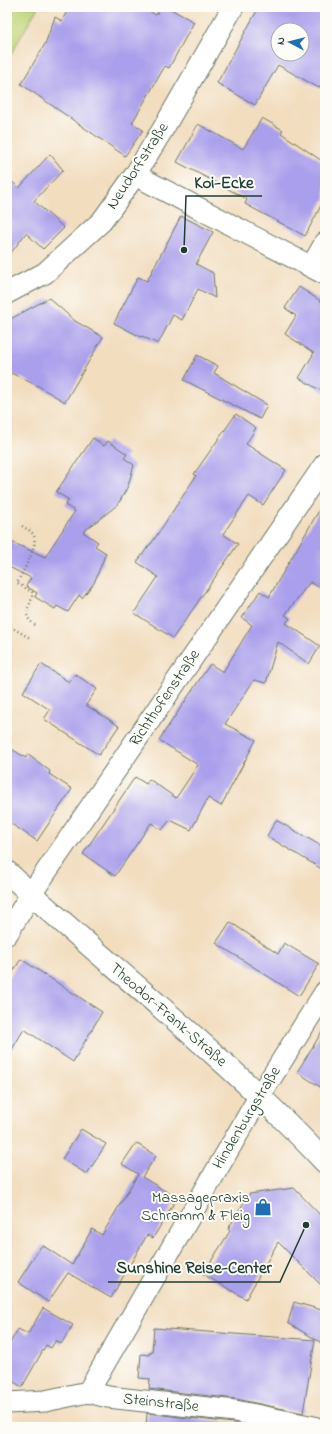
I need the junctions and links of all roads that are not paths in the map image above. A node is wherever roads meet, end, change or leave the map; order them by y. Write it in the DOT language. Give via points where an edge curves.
graph roads {
  1 [pos="233,7"];
  2 [pos="135,175"];
  3 [pos="325,242"];
  4 [pos="318,270"];
  5 [pos="7,294"];
  6 [pos="325,464"];
  7 [pos="7,872"];
  8 [pos="31,894"];
  9 [pos="7,934"];
  10 [pos="325,992"];
  11 [pos="259,1097"];
  12 [pos="325,1162"];
  13 [pos="88,1392"];
  14 [pos="7,1403"];
  15 [pos="314,1427"];
  1 -- 2 [label="street, Neudorfstraße"];
  2 -- 4 [label="street"];
  2 -- 5 [label="street, Neudorfstraße" via="102,221 45,273"];
  3 -- 4 [label="street"];
  6 -- 8 [label="street, Richthofenstraße"];
  7 -- 8 [label="main road, Theodor-Frank-Straße"];
  8 -- 9 [label="street, Richthofenstraße"];
  8 -- 11 [label="main road, Theodor-Frank-Straße" via="221,1060"];
  10 -- 11 [label="street, Hindenburgstraße"];
  11 -- 12 [label="main road, Theodor-Frank-Straße"];
  11 -- 13 [label="street, Hindenburgstraße"];
  13 -- 14 [label="street, Steinstraße" via="46,1401"];
  13 -- 15 [label="street, Steinstraße" via="108,1398 236,1411"];
}
